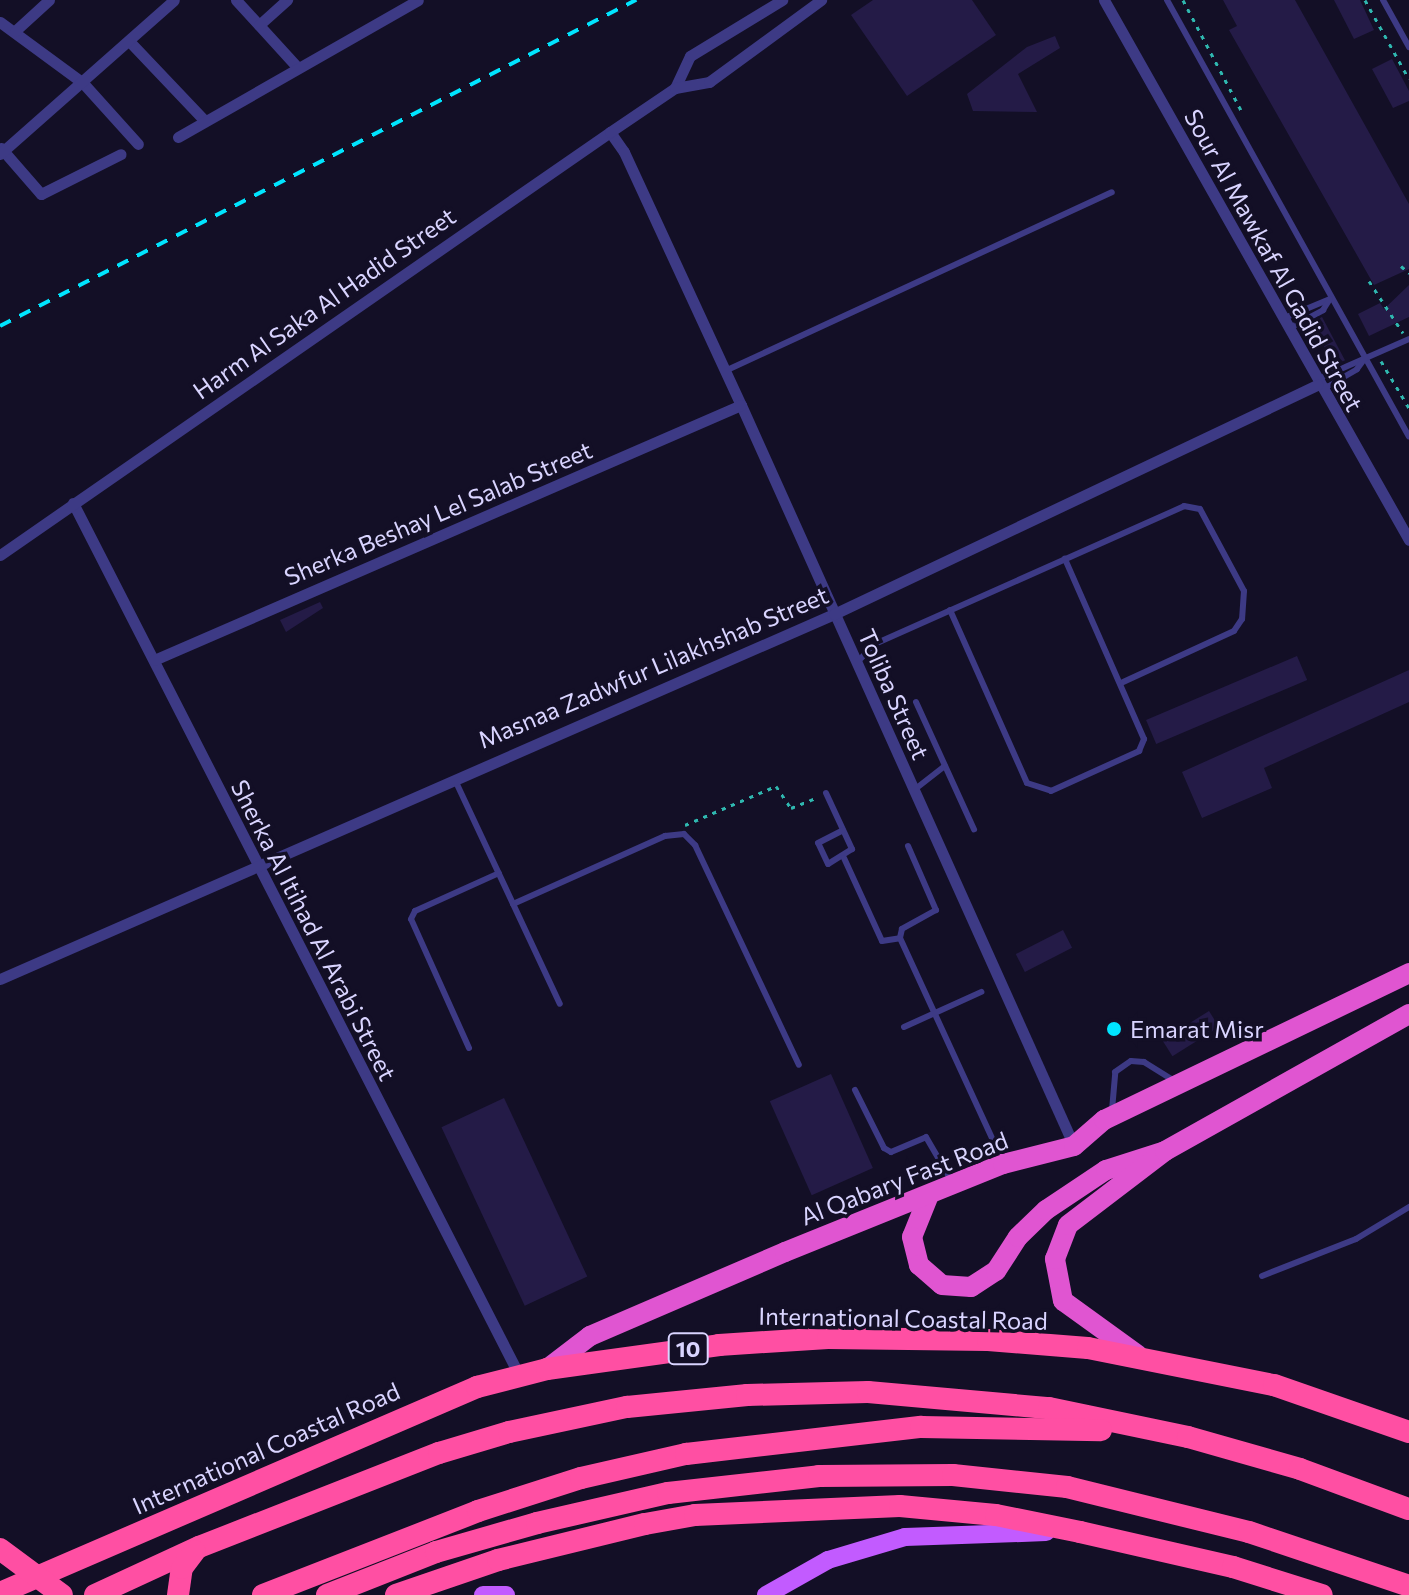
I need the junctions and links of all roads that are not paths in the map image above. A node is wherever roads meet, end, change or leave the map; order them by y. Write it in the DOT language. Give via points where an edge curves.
graph roads {
  1 [pos="49,0"];
  2 [pos="174,0"];
  3 [pos="236,0"];
  4 [pos="287,0"];
  5 [pos="418,0"];
  6 [pos="782,0"];
  7 [pos="821,0"];
  8 [pos="1104,0"];
  9 [pos="1167,0"];
  10 [pos="1383,0"];
  11 [pos="0,22"];
  12 [pos="259,25"];
  13 [pos="15,31"];
  14 [pos="129,41"];
  15 [pos="1409,47"];
  16 [pos="298,68"];
  17 [pos="83,83"];
  18 [pos="675,88"];
  19 [pos="205,121"];
  20 [pos="610,132"];
  21 [pos="178,137"];
  22 [pos="138,144"];
  23 [pos="1,151"];
  24 [pos="121,154"];
  25 [pos="1112,192"];
  26 [pos="1330,299"];
  27 [pos="1284,325"];
  28 [pos="1408,339"];
  29 [pos="1365,358"];
  30 [pos="725,371"];
  31 [pos="1317,385"];
  32 [pos="741,405"];
  33 [pos="1409,436"];
  34 [pos="73,503"];
  35 [pos="1409,540"];
  36 [pos="0,555"];
  37 [pos="1065,559"];
  38 [pos="950,610"];
  39 [pos="834,614"];
  40 [pos="154,660"];
  41 [pos="856,664"];
  42 [pos="1123,682"];
  43 [pos="916,702"];
  44 [pos="945,766"];
  45 [pos="454,777"];
  46 [pos="913,791"];
  47 [pos="826,793"];
  48 [pos="974,829"];
  49 [pos="843,830"];
  50 [pos="908,846"];
  51 [pos="844,858"];
  52 [pos="256,867"];
  53 [pos="499,873"];
  54 [pos="513,904"];
  55 [pos="900,938"];
  56 [pos="1409,973"];
  57 [pos="0,979"];
  58 [pos="981,992"];
  59 [pos="560,1004"];
  60 [pos="934,1013"];
  61 [pos="1408,1017"];
  62 [pos="904,1027"];
  63 [pos="469,1048"];
  64 [pos="799,1065"];
  65 [pos="1187,1081"];
  66 [pos="855,1090"];
  67 [pos="1104,1120"];
  68 [pos="1074,1146"];
  69 [pos="1165,1151"];
  70 [pos="1003,1164"];
  71 [pos="953,1184"];
  72 [pos="929,1195"];
  73 [pos="1409,1207"];
  74 [pos="1262,1276"];
  75 [pos="1138,1355"];
  76 [pos="547,1369"];
  77 [pos="519,1375"];
  78 [pos="1409,1432"];
  79 [pos="1188,1437"];
  80 [pos="1409,1509"];
  81 [pos="1080,1532"];
  82 [pos="199,1547"];
  83 [pos="0,1549"];
  84 [pos="1409,1586"];
  85 [pos="0,1593"];
  86 [pos="62,1595"];
  87 [pos="95,1595"];
  88 [pos="178,1595"];
  89 [pos="263,1595"];
  90 [pos="327,1595"];
  91 [pos="396,1595"];
  92 [pos="483,1595"];
  93 [pos="506,1595"];
  94 [pos="766,1595"];
  95 [pos="1322,1595"];
  1 -- 13 [label="street"];
  2 -- 14 [label="street"];
  3 -- 12 [label="street"];
  4 -- 12 [label="street"];
  5 -- 16 [label="street"];
  6 -- 18 [label="street, Harm Al Saka Al Hadid Street" via="690,56"];
  7 -- 18 [label="street, Harm Al Saka Al Hadid Street" via="709,82"];
  8 -- 27 [label="street, Sour Al Mawkaf Al Gadid Street"];
  9 -- 26 [label="lane"];
  10 -- 15 [label="lane"];
  11 -- 13 [label="street"];
  12 -- 16 [label="street"];
  13 -- 17 [label="street"];
  14 -- 17 [label="street"];
  14 -- 19 [label="street"];
  16 -- 19 [label="street"];
  17 -- 22 [label="street"];
  17 -- 23 [label="street"];
  18 -- 20 [label="street, Harm Al Saka Al Hadid Street"];
  19 -- 21 [label="street"];
  20 -- 30 [label="street, Toliba Street"];
  20 -- 34 [label="street, Harm Al Saka Al Hadid Street"];
  23 -- 24 [label="street" via="36,193"];
  25 -- 30 [label="lane"];
  26 -- 27 [label="lane"];
  26 -- 27 [label="lane" via="1323,310"];
  26 -- 29 [label="lane"];
  27 -- 31 [label="street, Sour Al Mawkaf Al Gadid Street"];
  28 -- 29 [label="lane"];
  29 -- 31 [label="lane" via="1351,373"];
  29 -- 33 [label="lane"];
  30 -- 32 [label="street, Toliba Street"];
  31 -- 35 [label="street, Sour Al Mawkaf Al Gadid Street"];
  31 -- 39 [label="street, Masnaa Zadwfur Lilakhshab Street"];
  32 -- 39 [label="street, Toliba Street"];
  32 -- 40 [label="street, Sherka Beshay Lel Salab Street"];
  34 -- 36 [label="street, Harm Al Saka Al Hadid Street"];
  34 -- 40 [label="street, Sherka Al Itihad Al Arabi Street"];
  37 -- 38 [label="lane"];
  37 -- 42 [label="lane"];
  37 -- 42 [label="lane" via="1192,506 1206,515 1244,591 1246,606 1234,631"];
  38 -- 41 [label="lane" via="877,643"];
  38 -- 42 [label="lane" via="1034,789 1051,791 1139,751 1144,732"];
  39 -- 41 [label="street, Toliba Street"];
  39 -- 45 [label="street, Masnaa Zadwfur Lilakhshab Street"];
  40 -- 52 [label="street, Sherka Al Itihad Al Arabi Street"];
  41 -- 46 [label="street, Toliba Street"];
  43 -- 44 [label="lane"];
  44 -- 46 [label="lane"];
  44 -- 48 [label="lane"];
  45 -- 52 [label="street, Masnaa Zadwfur Lilakhshab Street"];
  45 -- 53 [label="lane"];
  46 -- 68 [label="street, Toliba Street"];
  47 -- 49 [label="lane"];
  49 -- 51 [label="lane" via="852,849"];
  49 -- 51 [label="lane" via="818,846 828,864"];
  50 -- 55 [label="lane" via="936,910 902,929"];
  51 -- 55 [label="lane" via="882,941"];
  52 -- 57 [label="street, Masnaa Zadwfur Lilakhshab Street"];
  52 -- 77 [label="street, Sherka Al Itihad Al Arabi Street"];
  53 -- 54 [label="lane"];
  53 -- 63 [label="lane" via="415,911 411,919"];
  54 -- 59 [label="lane"];
  54 -- 64 [label="lane" via="676,832 695,845"];
  55 -- 60 [label="lane"];
  56 -- 65 [label="highway, Al Qabary Fast Road"];
  58 -- 60 [label="lane"];
  60 -- 62 [label="lane"];
  60 -- 70 [label="lane"];
  61 -- 69 [label="highway"];
  65 -- 67 [label="highway, Al Qabary Fast Road"];
  65 -- 67 [label="lane" via="1164,1078 1144,1062 1131,1061 1115,1072 1114,1104"];
  66 -- 71 [label="lane" via="884,1148 891,1152 929,1138"];
  67 -- 68 [label="highway, Al Qabary Fast Road"];
  68 -- 70 [label="highway, Al Qabary Fast Road"];
  69 -- 72 [label="highway" via="1124,1161 1066,1195 1026,1227 996,1271 971,1287 942,1285 919,1265 912,1237"];
  69 -- 75 [label="highway" via="1077,1216 1062,1236 1055,1259 1055,1281 1070,1309"];
  70 -- 71 [label="highway, Al Qabary Fast Road"];
  71 -- 72 [label="highway, Al Qabary Fast Road"];
  72 -- 76 [label="highway, Al Qabary Fast Road" via="590,1336"];
  73 -- 74 [label="lane" via="1356,1239"];
  75 -- 76 [label="highway, International Coastal Road / 10" via="988,1340 828,1338 719,1345"];
  75 -- 78 [label="highway, International Coastal Road / 10" via="1274,1385"];
  76 -- 77 [label="highway, International Coastal Road / 10"];
  77 -- 85 [label="highway, International Coastal Road / 10" via="437,1401"];
  79 -- 80 [label="highway, 10" via="1300,1469"];
  79 -- 82 [label="highway, 10" via="1049,1408 929,1394 808,1392 687,1400 568,1417 439,1453"];
  79 -- 89 [label="highway" via="968,1426 742,1445 581,1478"];
  81 -- 91 [label="highway" via="996,1515 900,1506 695,1515 510,1556"];
  81 -- 94 [label="main road" via="905,1537 828,1560"];
  81 -- 95 [label="highway" via="1233,1567"];
  82 -- 87 [label="highway, 10"];
  82 -- 88 [label="highway" via="182,1568"];
  83 -- 86 [label="highway, bridge"];
  84 -- 90 [label="highway" via="1249,1532 1067,1487 953,1475 819,1476 693,1489 537,1523 436,1552"];
  92 -- 93 [label="main road"];
}
